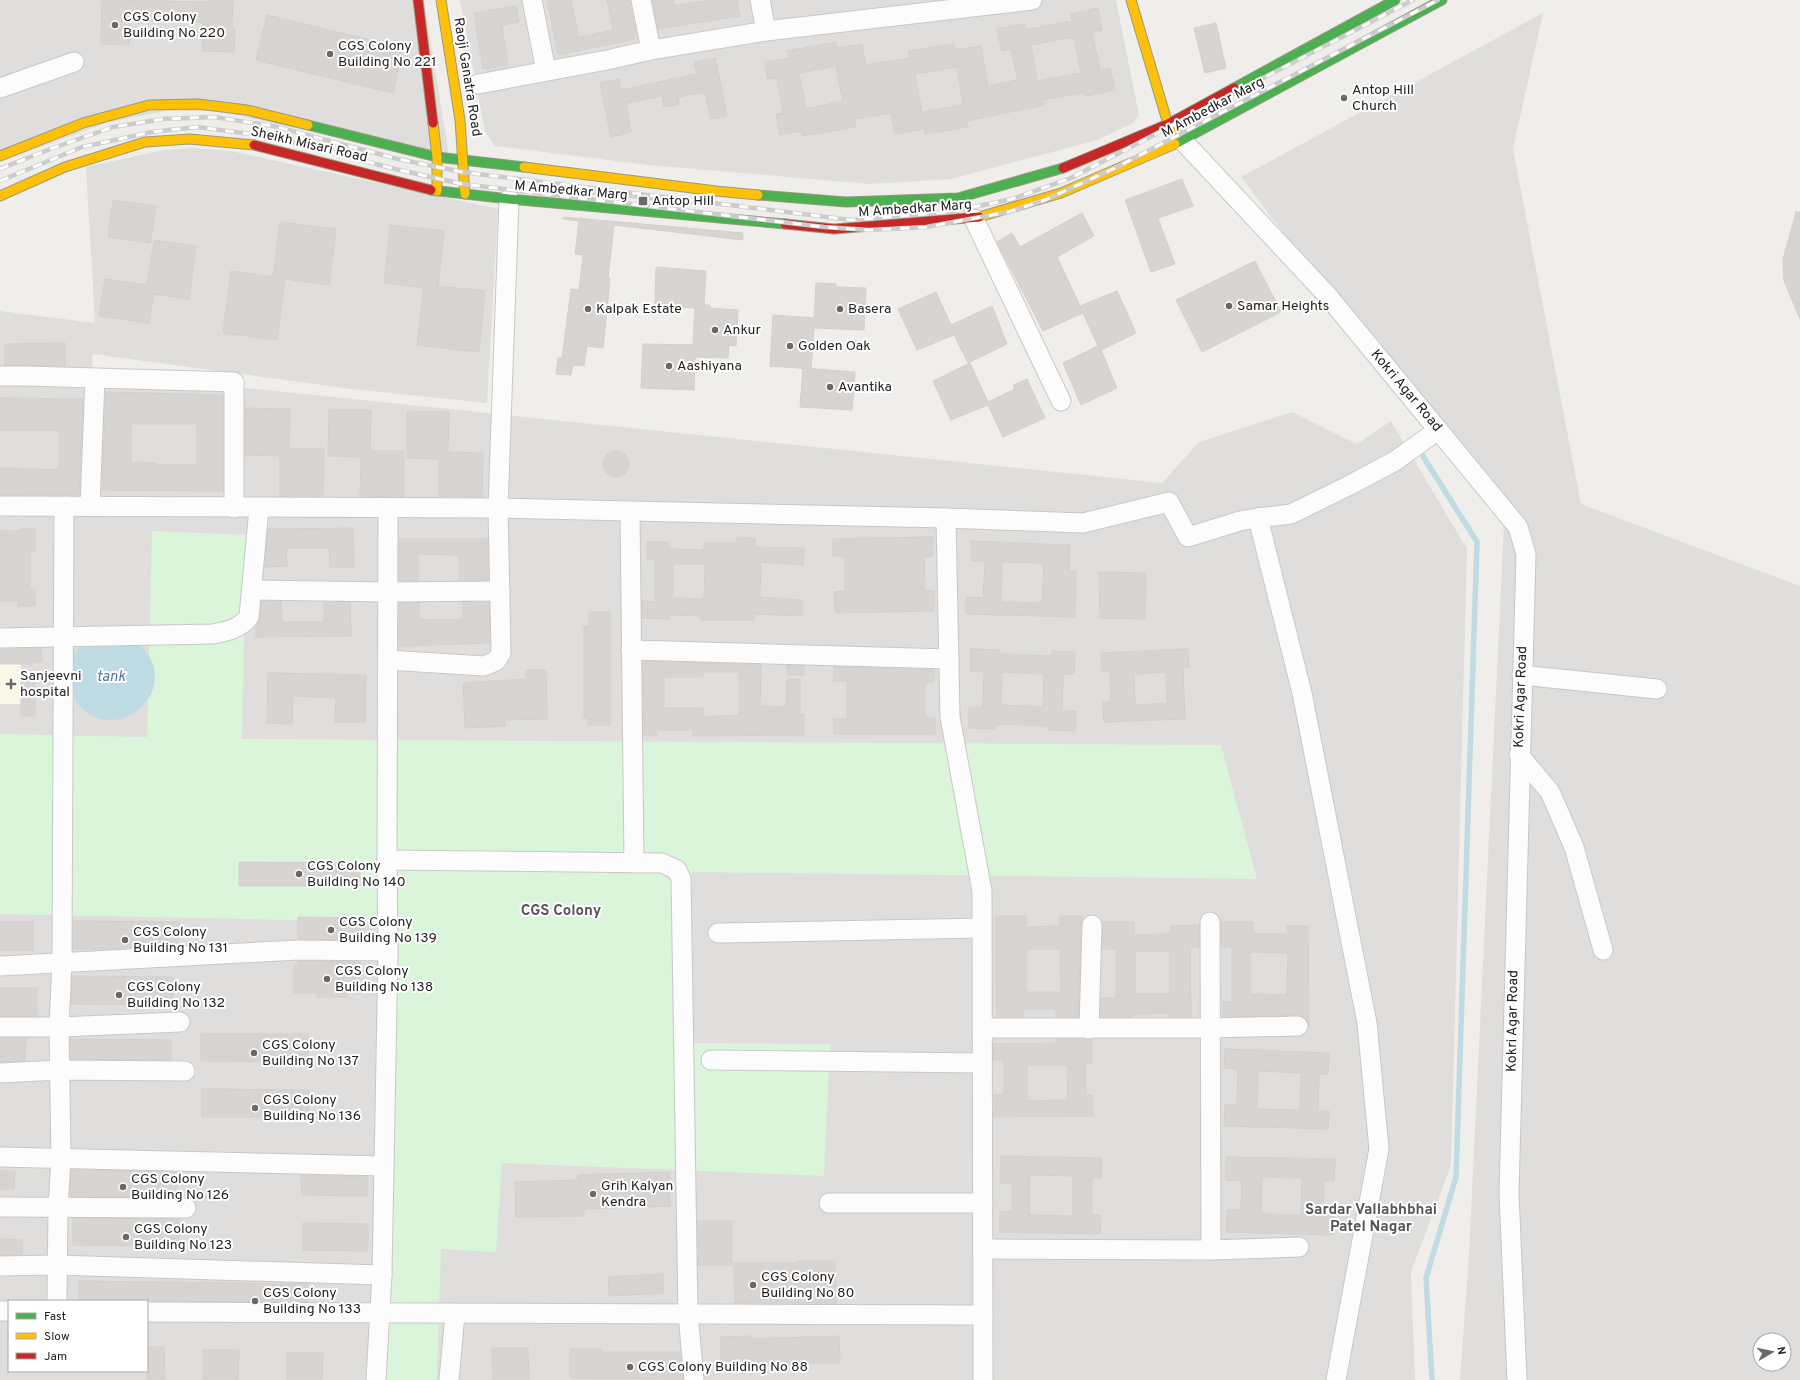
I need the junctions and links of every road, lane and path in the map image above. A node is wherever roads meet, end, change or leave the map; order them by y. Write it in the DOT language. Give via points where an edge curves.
graph roads {
  1 [pos="418,0"];
  2 [pos="441,0"];
  3 [pos="532,0"];
  4 [pos="641,0"];
  5 [pos="760,0"];
  6 [pos="1032,0"];
  7 [pos="1131,0"];
  8 [pos="1395,0"];
  9 [pos="1442,0"];
  10 [pos="994,3"];
  11 [pos="879,8"];
  12 [pos="766,31"];
  13 [pos="651,50"];
  14 [pos="74,62"];
  15 [pos="546,71"];
  16 [pos="478,84"];
  17 [pos="0,88"];
  18 [pos="1168,124"];
  19 [pos="1183,141"];
  20 [pos="0,156"];
  21 [pos="437,157"];
  22 [pos="465,159"];
  23 [pos="437,191"];
  24 [pos="465,194"];
  25 [pos="0,196"];
  26 [pos="509,199"];
  27 [pos="974,219"];
  28 [pos="0,376"];
  29 [pos="95,378"];
  30 [pos="1061,401"];
  31 [pos="1438,430"];
  32 [pos="0,506"];
  33 [pos="64,506"];
  34 [pos="90,506"];
  35 [pos="234,508"];
  36 [pos="259,508"];
  37 [pos="388,508"];
  38 [pos="498,508"];
  39 [pos="630,512"];
  40 [pos="946,518"];
  41 [pos="1258,518"];
  42 [pos="252,590"];
  43 [pos="500,590"];
  44 [pos="388,592"];
  45 [pos="64,636"];
  46 [pos="0,638"];
  47 [pos="631,650"];
  48 [pos="949,659"];
  49 [pos="388,660"];
  50 [pos="1522,675"];
  51 [pos="1657,689"];
  52 [pos="1519,755"];
  53 [pos="387,860"];
  54 [pos="634,863"];
  55 [pos="1210,922"];
  56 [pos="1092,925"];
  57 [pos="982,928"];
  58 [pos="718,933"];
  59 [pos="1604,950"];
  60 [pos="388,951"];
  61 [pos="62,963"];
  62 [pos="0,966"];
  63 [pos="180,1022"];
  64 [pos="1298,1026"];
  65 [pos="0,1027"];
  66 [pos="58,1027"];
  67 [pos="982,1028"];
  68 [pos="1089,1028"];
  69 [pos="1209,1028"];
  70 [pos="711,1060"];
  71 [pos="982,1063"];
  72 [pos="59,1070"];
  73 [pos="185,1071"];
  74 [pos="0,1073"];
  75 [pos="0,1157"];
  76 [pos="61,1159"];
  77 [pos="384,1166"];
  78 [pos="829,1203"];
  79 [pos="983,1203"];
  80 [pos="0,1207"];
  81 [pos="58,1208"];
  82 [pos="186,1208"];
  83 [pos="1299,1247"];
  84 [pos="983,1249"];
  85 [pos="1211,1250"];
  86 [pos="56,1265"];
  87 [pos="0,1266"];
  88 [pos="382,1274"];
  89 [pos="57,1300"];
  90 [pos="148,1312"];
  91 [pos="380,1314"];
  92 [pos="455,1314"];
  93 [pos="688,1314"];
  94 [pos="983,1315"];
  95 [pos="376,1380"];
  96 [pos="449,1380"];
  97 [pos="694,1380"];
  98 [pos="983,1380"];
  99 [pos="1336,1380"];
  100 [pos="1517,1380"];
  1 -- 21 [label="main road"];
  2 -- 22 [label="main road, Raoji Ganatra Road" via="457,88"];
  3 -- 15 [label="street"];
  4 -- 13 [label="street"];
  5 -- 12 [label="street"];
  6 -- 10 [label="street"];
  7 -- 18 [label="main road"];
  8 -- 18 [label="main road"];
  9 -- 19 [label="main road, M Ambedkar Marg"];
  10 -- 11 [label="street"];
  11 -- 12 [label="street"];
  12 -- 13 [label="street"];
  13 -- 15 [label="street"];
  14 -- 17 [label="street"];
  15 -- 16 [label="street"];
  18 -- 19 [label="main road"];
  18 -- 22 [label="main road" via="1063,168 958,198 846,202 751,198 716,191"];
  19 -- 27 [label="main road, M Ambedkar Marg" via="1061,193"];
  19 -- 31 [label="street, Kokri Agar Road" via="1327,295"];
  20 -- 21 [label="main road" via="84,123 149,105 198,104 246,110"];
  21 -- 22 [label="main road"];
  21 -- 23 [label="main road"];
  22 -- 24 [label="main road, Raoji Ganatra Road"];
  23 -- 24 [label="main road, M Ambedkar Marg"];
  23 -- 25 [label="main road, Sheikh Misari Road" via="259,146 190,139 145,142 65,167"];
  24 -- 26 [label="main road, M Ambedkar Marg"];
  26 -- 27 [label="main road, M Ambedkar Marg" via="749,218 834,229"];
  26 -- 38 [label="street"];
  27 -- 30 [label="street"];
  28 -- 29 [label="street"];
  29 -- 34 [label="street"];
  29 -- 35 [label="street" via="234,382"];
  31 -- 41 [label="street" via="1395,461 1291,514"];
  31 -- 50 [label="street, Kokri Agar Road" via="1518,526 1526,554"];
  32 -- 33 [label="street"];
  33 -- 34 [label="street"];
  33 -- 45 [label="street"];
  34 -- 35 [label="street"];
  35 -- 36 [label="street"];
  36 -- 37 [label="street"];
  36 -- 42 [label="street"];
  37 -- 38 [label="street"];
  37 -- 44 [label="street"];
  38 -- 39 [label="street"];
  38 -- 43 [label="street"];
  39 -- 40 [label="street"];
  39 -- 47 [label="street"];
  40 -- 41 [label="street" via="1083,523 1169,502 1188,538 1240,521"];
  40 -- 48 [label="street"];
  41 -- 99 [label="street" via="1302,693 1367,1023 1379,1149"];
  42 -- 44 [label="street"];
  42 -- 45 [label="street" via="249,617 242,626 229,631 213,634"];
  43 -- 44 [label="street"];
  43 -- 49 [label="street" via="501,653 496,661 484,666"];
  44 -- 49 [label="street"];
  45 -- 46 [label="street"];
  45 -- 61 [label="street"];
  47 -- 48 [label="street"];
  47 -- 54 [label="street"];
  48 -- 57 [label="street" via="950,717 982,891"];
  49 -- 53 [label="street"];
  50 -- 51 [label="street"];
  50 -- 52 [label="street, Kokri Agar Road"];
  52 -- 59 [label="street" via="1550,792 1574,847"];
  52 -- 100 [label="street, Kokri Agar Road" via="1509,1193"];
  53 -- 54 [label="street"];
  53 -- 60 [label="street"];
  54 -- 93 [label="street" via="662,863 677,870 681,879"];
  55 -- 69 [label="street"];
  56 -- 68 [label="street"];
  57 -- 58 [label="street"];
  57 -- 67 [label="street"];
  60 -- 61 [label="street" via="298,950"];
  60 -- 77 [label="street"];
  61 -- 62 [label="street"];
  61 -- 66 [label="street"];
  63 -- 66 [label="street"];
  64 -- 69 [label="street"];
  65 -- 66 [label="street"];
  66 -- 72 [label="street"];
  67 -- 68 [label="street"];
  67 -- 71 [label="street"];
  68 -- 69 [label="street"];
  69 -- 85 [label="street"];
  70 -- 71 [label="street"];
  71 -- 79 [label="street"];
  72 -- 73 [label="street"];
  72 -- 74 [label="street"];
  72 -- 76 [label="street"];
  75 -- 76 [label="street"];
  76 -- 77 [label="street"];
  76 -- 81 [label="street"];
  77 -- 88 [label="street"];
  78 -- 79 [label="street"];
  79 -- 84 [label="street"];
  80 -- 81 [label="street"];
  81 -- 82 [label="street"];
  81 -- 86 [label="street"];
  83 -- 85 [label="street"];
  84 -- 85 [label="street"];
  84 -- 94 [label="street"];
  86 -- 87 [label="street"];
  86 -- 88 [label="street"];
  86 -- 89 [label="street"];
  88 -- 91 [label="street"];
  90 -- 91 [label="street"];
  91 -- 92 [label="street"];
  91 -- 95 [label="street"];
  92 -- 93 [label="street"];
  92 -- 96 [label="street"];
  93 -- 94 [label="street"];
  93 -- 97 [label="street"];
  94 -- 98 [label="street"];
}
